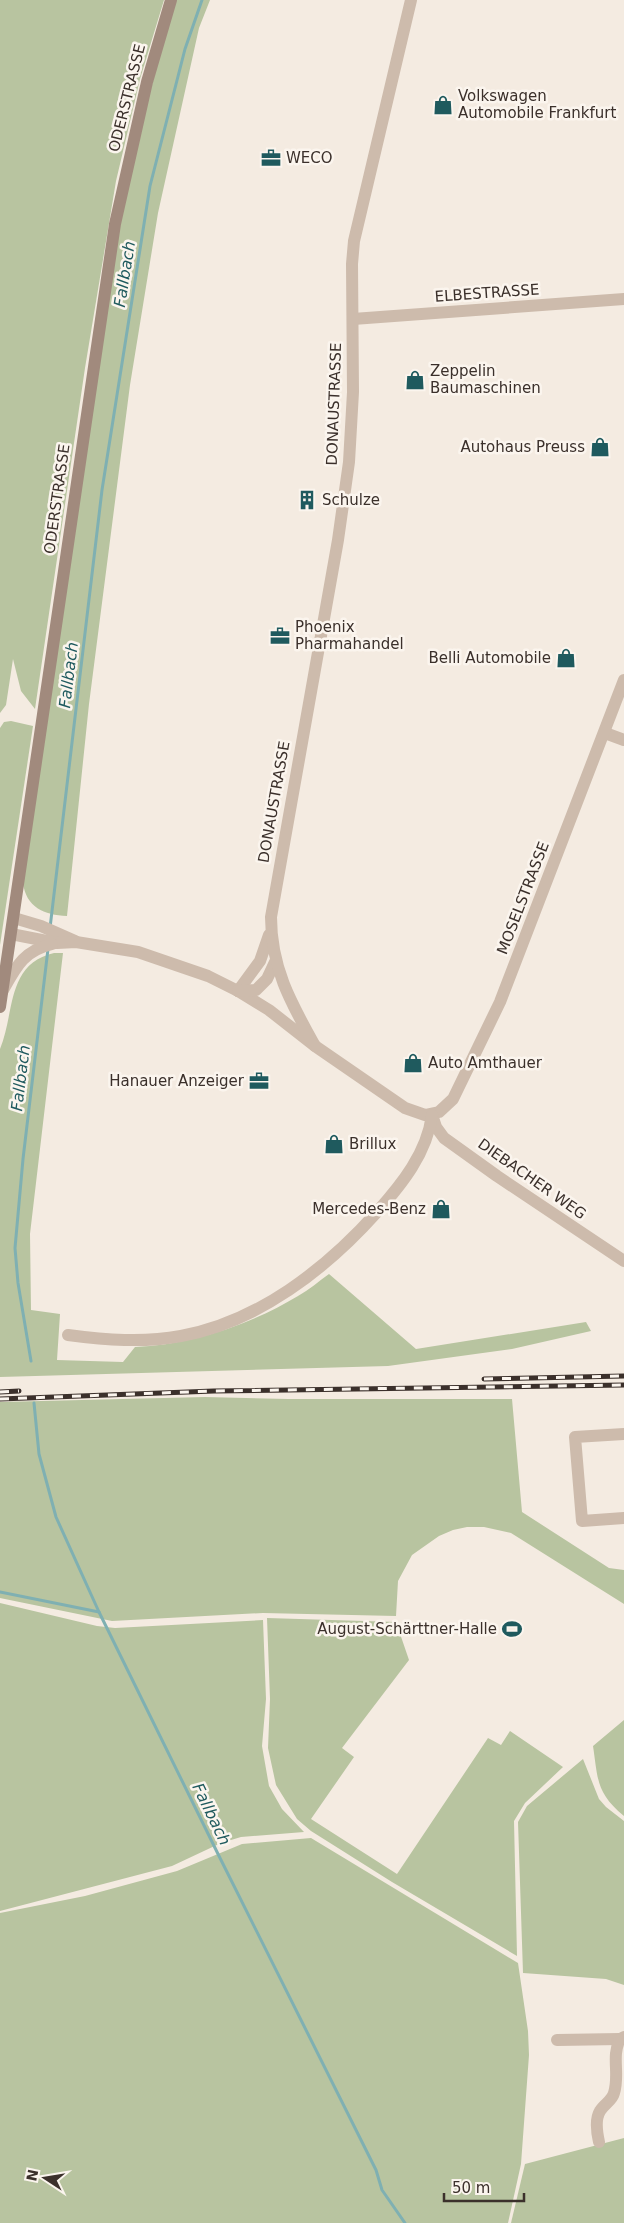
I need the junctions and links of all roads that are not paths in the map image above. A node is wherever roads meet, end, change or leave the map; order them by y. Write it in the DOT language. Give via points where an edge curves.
graph roads {
  1 [pos="171,0"];
  2 [pos="411,0"];
  3 [pos="624,299"];
  4 [pos="353,318"];
  5 [pos="624,680"];
  6 [pos="605,733"];
  7 [pos="624,740"];
  8 [pos="14,918"];
  9 [pos="271,930"];
  10 [pos="11,934"];
  11 [pos="56,937"];
  12 [pos="38,944"];
  13 [pos="275,962"];
  14 [pos="238,991"];
  15 [pos="2,992"];
  16 [pos="0,1007"];
  17 [pos="314,1046"];
  18 [pos="432,1115"];
  19 [pos="624,1262"];
  20 [pos="68,1335"];
  21 [pos="624,1434"];
  22 [pos="624,1518"];
  23 [pos="622,2038"];
  24 [pos="557,2040"];
  25 [pos="599,2142"];
  1 -- 8 [label="street, ODERSTRASSE" via="147,82 115,224"];
  2 -- 4 [label="street, DONAUSTRASSE" via="354,241"];
  3 -- 4 [label="street, ELBESTRASSE"];
  4 -- 9 [label="street, DONAUSTRASSE" via="350,462 280,854 270,917"];
  5 -- 6 [label="street, MOSELSTRASSE"];
  6 -- 7 [label="street"];
  6 -- 18 [label="street, MOSELSTRASSE" via="485,1034 452,1099"];
  8 -- 10 [label="street, ODERSTRASSE"];
  8 -- 11 [label="street" via="41,926"];
  9 -- 13 [label="street, DONAUSTRASSE"];
  9 -- 14 [label="street, DONAUSTRASSE" via="260,961"];
  10 -- 12 [label="street"];
  10 -- 15 [label="street, ODERSTRASSE"];
  11 -- 12 [label="street"];
  11 -- 14 [label="street" via="155,956"];
  12 -- 15 [label="street" via="22,960"];
  13 -- 14 [label="street" via="267,979 256,990"];
  13 -- 17 [label="street, DONAUSTRASSE" via="286,994"];
  14 -- 17 [label="street" via="269,1010"];
  15 -- 16 [label="street, ODERSTRASSE"];
  17 -- 18 [label="street" via="405,1108"];
  18 -- 19 [label="street, DIEBACHER WEG" via="444,1138"];
  18 -- 20 [label="street" via="421,1153 387,1201 352,1239 313,1273 272,1300 243,1316 182,1336 120,1341"];
  21 -- 22 [label="street" via="575,1437 582,1521"];
  23 -- 24 [label="street"];
  23 -- 25 [label="street" via="614,2055 615,2091 600,2110 598,2118"];
}
